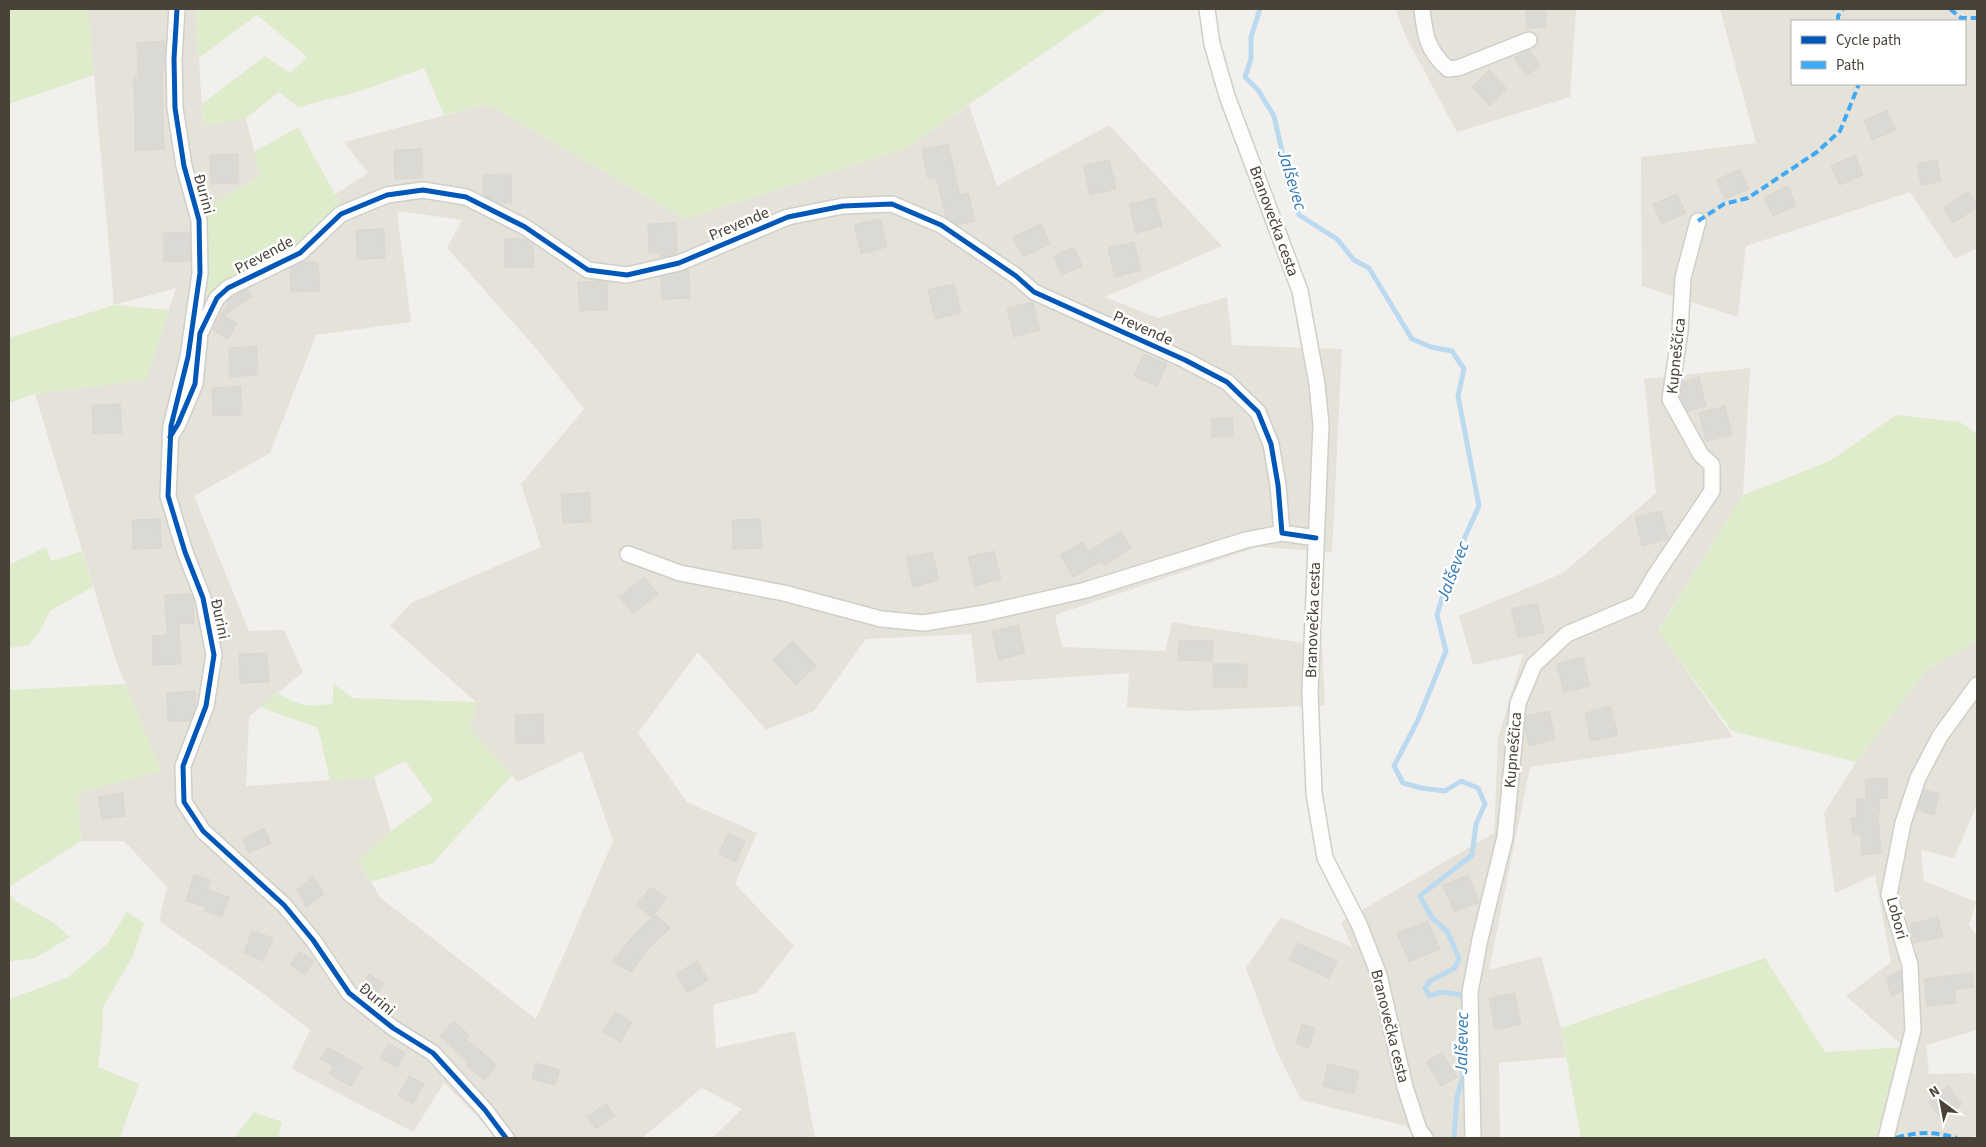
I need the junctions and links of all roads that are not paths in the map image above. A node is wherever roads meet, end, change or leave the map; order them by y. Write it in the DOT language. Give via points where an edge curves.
graph roads {
  1 [pos="176,9"];
  2 [pos="1207,9"];
  3 [pos="1422,9"];
  4 [pos="1528,40"];
  5 [pos="1698,221"];
  6 [pos="170,437"];
  7 [pos="1282,533"];
  8 [pos="1316,538"];
  9 [pos="628,554"];
  10 [pos="1977,685"];
  11 [pos="506,1138"];
  12 [pos="1425,1138"];
  13 [pos="1473,1138"];
  14 [pos="1886,1138"];
  1 -- 6 [label="street, Đurini" via="174,108 184,166 199,220 200,273 188,357"];
  2 -- 8 [label="street, Branovečka cesta" via="1212,44 1227,96 1300,291 1317,384 1321,426"];
  3 -- 4 [label="street" via="1424,32 1435,56 1448,69"];
  5 -- 13 [label="street, Kupneščica" via="1683,278 1680,331 1670,399 1701,455 1712,465 1712,491 1638,604 1567,634 1534,665 1518,703 1505,837 1470,992"];
  6 -- 7 [label="street, Prevende" via="195,384 200,333 218,298 228,288 300,253 341,214 387,195 423,190 466,197 525,227 588,270 627,275 679,263 788,217 844,206 892,204 941,225 1034,292 1227,382 1258,412 1271,444"];
  6 -- 11 [label="street, Đurini" via="168,496 203,598 214,655 206,706 183,766 184,802 203,831 284,905 313,940 349,993 393,1028 433,1053"];
  7 -- 8 [label="street"];
  7 -- 9 [label="street" via="1246,540 1086,590 924,623 881,619 784,593 680,573"];
  8 -- 12 [label="street, Branovečka cesta" via="1310,693 1314,793 1325,858 1379,975 1405,1087 1419,1130"];
  10 -- 14 [label="street, Lobori" via="1940,736 1918,778 1903,823 1889,895 1910,965 1913,1030"];
}
